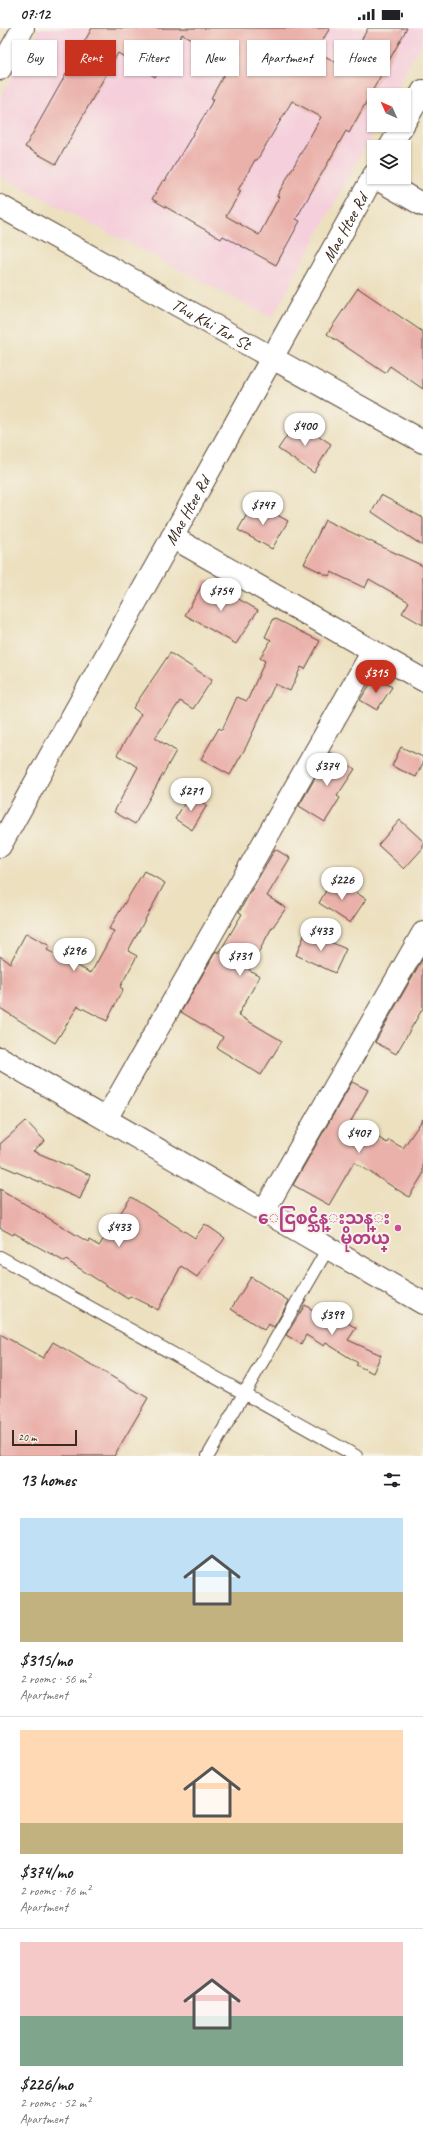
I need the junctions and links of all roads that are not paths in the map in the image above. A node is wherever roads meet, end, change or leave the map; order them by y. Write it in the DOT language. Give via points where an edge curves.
graph roads {
  1 [pos="23,28"];
  2 [pos="0,69"];
  3 [pos="423,91"];
  4 [pos="411,112"];
  5 [pos="369,184"];
  6 [pos="388,184"];
  7 [pos="423,205"];
  8 [pos="0,206"];
  9 [pos="272,357"];
  10 [pos="423,442"];
  11 [pos="172,537"];
  12 [pos="373,652"];
  13 [pos="423,680"];
  14 [pos="0,846"];
  15 [pos="423,933"];
  16 [pos="0,1058"];
  17 [pos="106,1119"];
  18 [pos="264,1211"];
  19 [pos="328,1248"];
  20 [pos="0,1257"];
  21 [pos="421,1298"];
  22 [pos="245,1394"];
  23 [pos="208,1456"];
  24 [pos="356,1456"];
  1 -- 2 [label="street"];
  3 -- 4 [label="street"];
  5 -- 9 [label="street, Mae Htee Rd"];
  6 -- 7 [label="street"];
  8 -- 9 [label="street, Thu Khi Tar St"];
  9 -- 10 [label="street, Thu Khi Tar St"];
  9 -- 11 [label="street, Mae Htee Rd"];
  11 -- 12 [label="street"];
  11 -- 14 [label="street, Mae Htee Rd"];
  12 -- 13 [label="street"];
  12 -- 17 [label="street"];
  15 -- 18 [label="street"];
  16 -- 17 [label="street"];
  17 -- 18 [label="street"];
  18 -- 19 [label="street"];
  19 -- 21 [label="street"];
  19 -- 22 [label="lane"];
  20 -- 22 [label="lane"];
  22 -- 23 [label="lane"];
  22 -- 24 [label="lane"];
}
